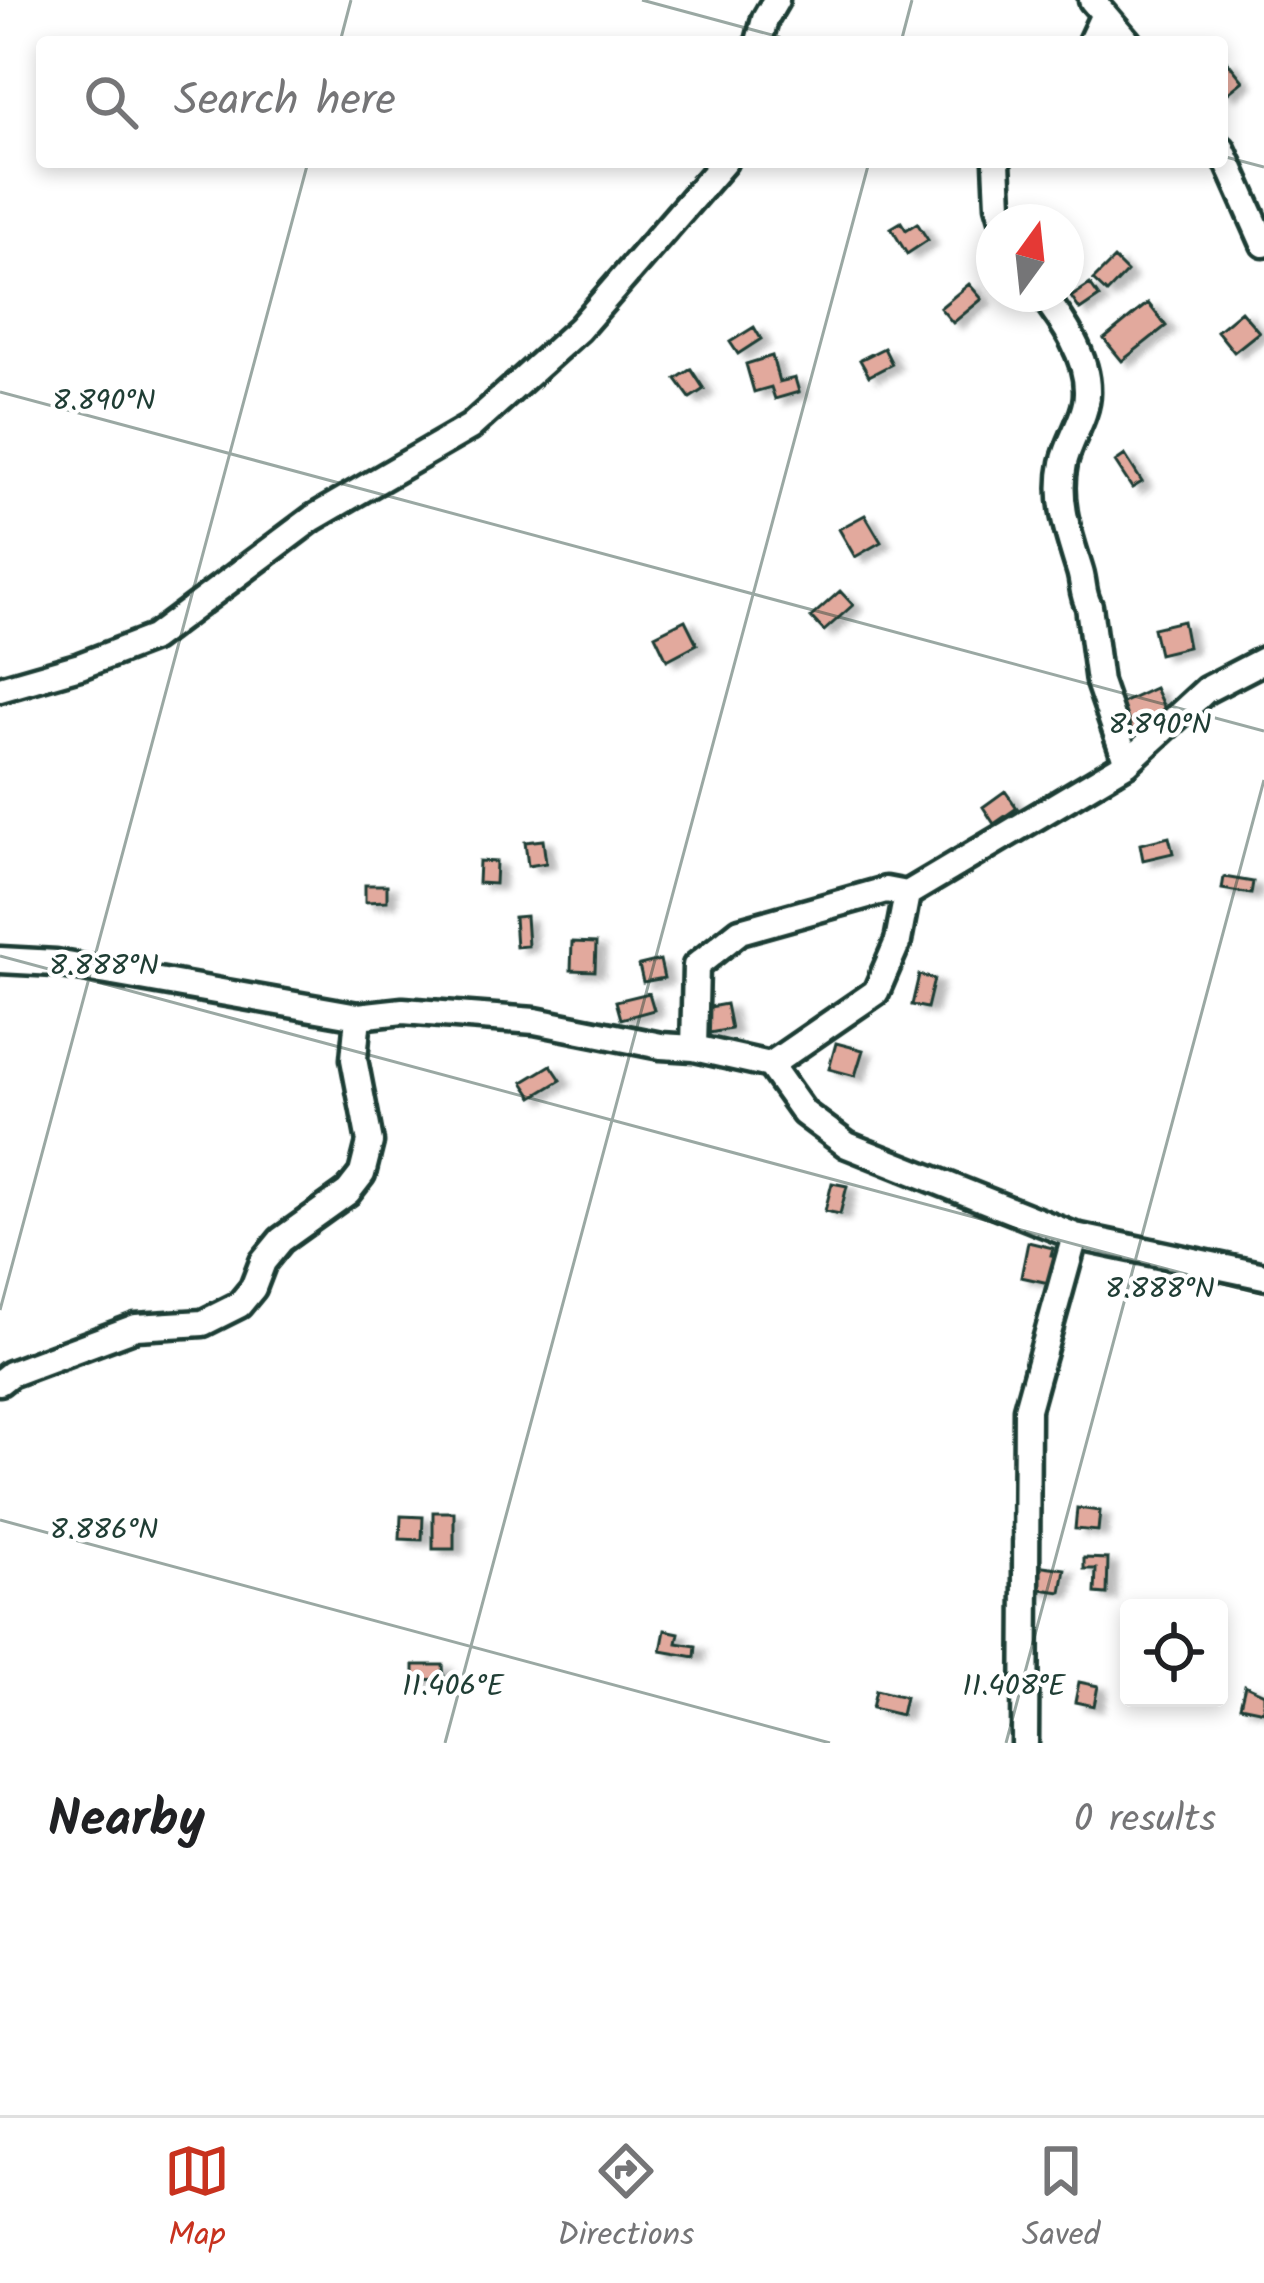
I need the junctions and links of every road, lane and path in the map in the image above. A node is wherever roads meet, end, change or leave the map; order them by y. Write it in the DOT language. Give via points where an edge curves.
graph roads {
  1 [pos="776,0"];
  2 [pos="1098,7"];
  3 [pos="761,36"];
  4 [pos="1123,36"];
  5 [pos="1228,163"];
  6 [pos="719,168"];
  7 [pos="998,168"];
  8 [pos="999,204"];
  9 [pos="1264,244"];
  10 [pos="1056,312"];
  11 [pos="1264,660"];
  12 [pos="0,689"];
  13 [pos="1127,763"];
  14 [pos="907,893"];
  15 [pos="0,960"];
  16 [pos="358,1016"];
  17 [pos="694,1048"];
  18 [pos="770,1065"];
  19 [pos="1075,1236"];
  20 [pos="1264,1276"];
  21 [pos="0,1382"];
  22 [pos="1025,1743"];
  1 -- 3 [label="street"];
  2 -- 4 [label="street"];
  5 -- 9 [label="street"];
  6 -- 12 [label="street" via="579,329 470,427 330,507 153,638"];
  7 -- 8 [label="street"];
  10 -- 13 [label="street" via="1088,397 1064,464 1061,506 1089,606 1099,682"];
  11 -- 13 [label="street" via="1206,690"];
  13 -- 14 [label="street"];
  14 -- 17 [label="street" via="886,890 740,931 696,966"];
  14 -- 18 [label="street" via="876,992"];
  15 -- 16 [label="street"];
  16 -- 17 [label="street" via="403,1011 535,1021"];
  16 -- 21 [label="street" via="354,1059 370,1142 362,1174 281,1240 239,1305 203,1322 136,1327"];
  17 -- 18 [label="street"];
  18 -- 19 [label="street" via="804,1113 847,1145"];
  19 -- 20 [label="street"];
  19 -- 22 [label="street" via="1028,1409"];
}
